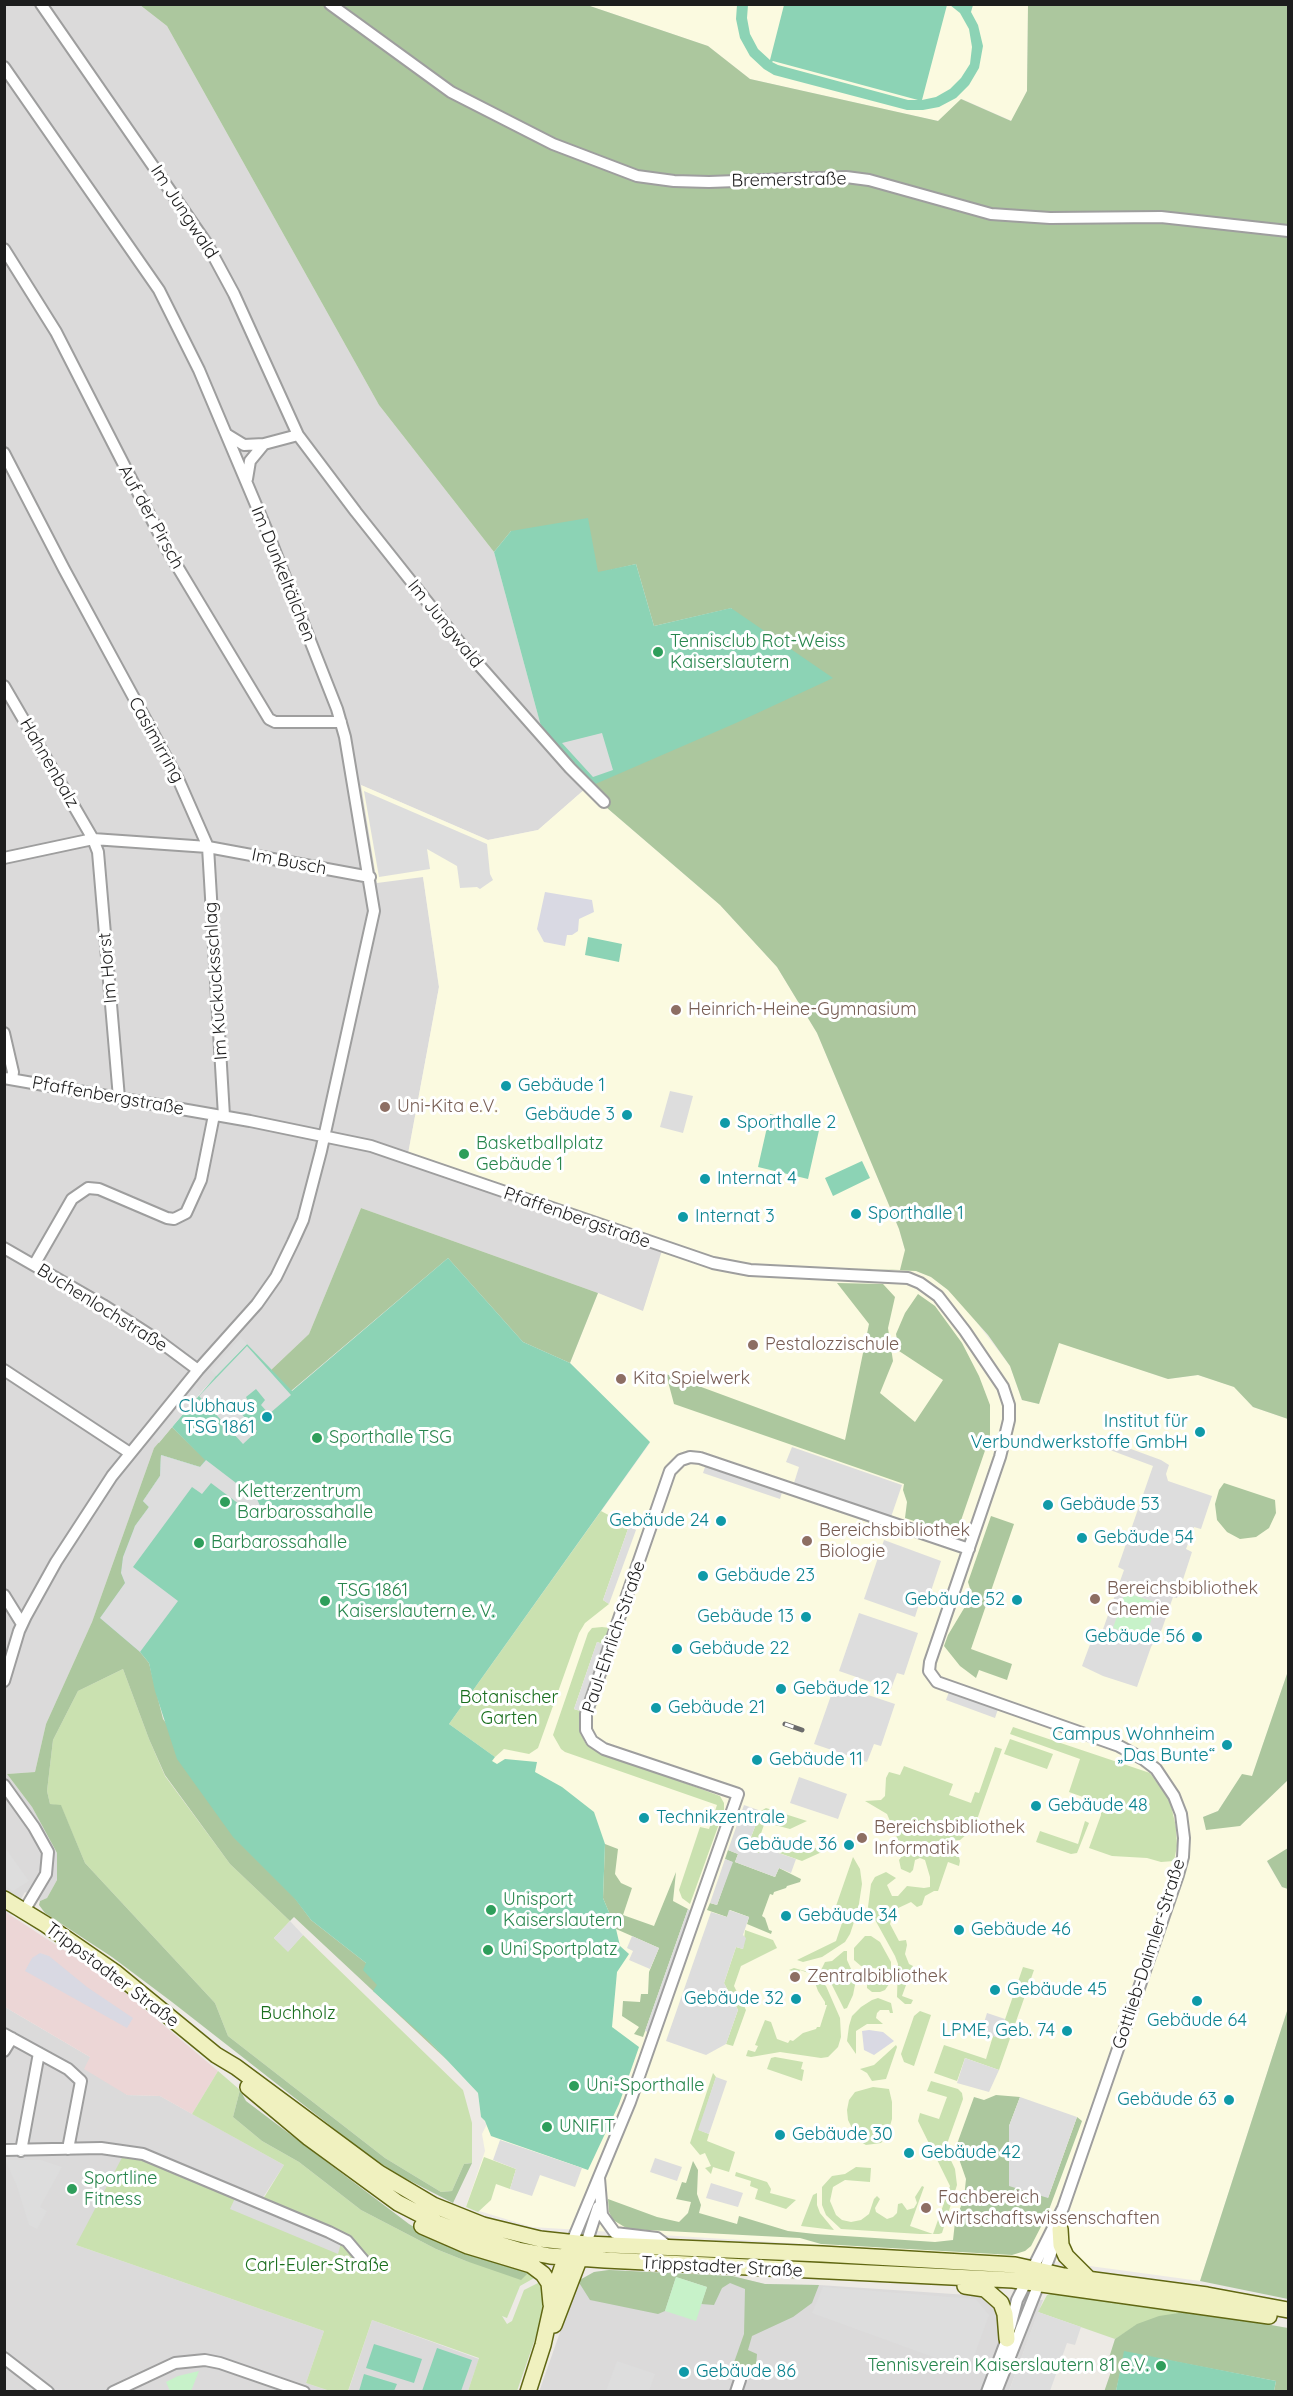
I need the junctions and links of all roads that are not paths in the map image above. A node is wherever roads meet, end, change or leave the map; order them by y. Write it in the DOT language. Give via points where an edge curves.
graph roads {
  1 [pos="41,4"];
  2 [pos="330,4"];
  3 [pos="4,67"];
  4 [pos="1288,231"];
  5 [pos="4,249"];
  6 [pos="226,434"];
  7 [pos="298,435"];
  8 [pos="264,444"];
  9 [pos="4,453"];
  10 [pos="247,482"];
  11 [pos="4,686"];
  12 [pos="341,722"];
  13 [pos="604,802"];
  14 [pos="93,839"];
  15 [pos="208,847"];
  16 [pos="4,858"];
  17 [pos="370,877"];
  18 [pos="4,1033"];
  19 [pos="8,1078"];
  20 [pos="119,1098"];
  21 [pos="219,1115"];
  22 [pos="325,1136"];
  23 [pos="4,1248"];
  24 [pos="34,1265"];
  25 [pos="4,1370"];
  26 [pos="198,1370"];
  27 [pos="130,1453"];
  28 [pos="969,1549"];
  29 [pos="4,1595"];
  30 [pos="22,1624"];
  31 [pos="4,1681"];
  32 [pos="4,1785"];
  33 [pos="4,1899"];
  34 [pos="24,1911"];
  35 [pos="8,2036"];
  36 [pos="4,2050"];
  37 [pos="39,2053"];
  38 [pos="216,2055"];
  39 [pos="68,2149"];
  40 [pos="4,2150"];
  41 [pos="21,2151"];
  42 [pos="599,2178"];
  43 [pos="600,2201"];
  44 [pos="398,2203"];
  45 [pos="1063,2208"];
  46 [pos="1060,2229"];
  47 [pos="579,2243"];
  48 [pos="669,2247"];
  49 [pos="572,2258"];
  50 [pos="364,2261"];
  51 [pos="932,2276"];
  52 [pos="1035,2277"];
  53 [pos="1089,2279"];
  54 [pos="551,2304"];
  55 [pos="1288,2310"];
  56 [pos="1288,2319"];
  57 [pos="1007,2339"];
  58 [pos="543,2345"];
  59 [pos="5,2358"];
  60 [pos="740,2380"];
  61 [pos="48,2391"];
  62 [pos="113,2391"];
  63 [pos="304,2391"];
  64 [pos="528,2391"];
  65 [pos="736,2391"];
  66 [pos="987,2391"];
  67 [pos="996,2391"];
  1 -- 7 [label="street, Im Jungwald" via="207,244"];
  2 -- 4 [label="street, Bremerstraße" via="451,92 553,144 637,176 698,182 846,177 991,214 1161,217"];
  3 -- 6 [label="street, Im Dunkeltälchen" via="159,290"];
  5 -- 12 [label="street, Auf der Pirsch" via="56,332 168,551 269,719"];
  6 -- 8 [label="street" via="244,445"];
  6 -- 10 [label="street, Im Dunkeltälchen"];
  7 -- 8 [label="street"];
  7 -- 13 [label="street, Im Jungwald" via="464,648"];
  8 -- 10 [label="street" via="250,461"];
  9 -- 15 [label="street, Casimirring" via="179,781"];
  10 -- 12 [label="street, Im Dunkeltälchen"];
  11 -- 14 [label="street, Hahnenbalz"];
  12 -- 17 [label="street, Im Dunkeltälchen"];
  14 -- 15 [label="street"];
  14 -- 16 [label="street"];
  14 -- 20 [label="street, Im Horst" via="98,852"];
  15 -- 17 [label="street, Im Busch"];
  15 -- 21 [label="street, Im Kuckucksschlag"];
  17 -- 22 [label="street, Im Dunkeltälchen" via="373,924"];
  18 -- 19 [label="street" via="13,1072"];
  19 -- 20 [label="street, Pfaffenbergstraße"];
  20 -- 21 [label="street, Pfaffenbergstraße"];
  21 -- 22 [label="street, Pfaffenbergstraße"];
  21 -- 24 [label="street, Im Kuckucksschlag" via="201,1180 186,1213 167,1218 88,1188 72,1199"];
  22 -- 26 [label="street, Im Dunkeltälchen" via="303,1220 276,1277"];
  22 -- 28 [label="street, Pfaffenbergstraße" via="371,1146 712,1263 750,1270 908,1278 920,1283 938,1296 995,1372 1009,1405 1007,1434"];
  23 -- 24 [label="street, Buchenlochstraße"];
  24 -- 26 [label="street, Buchenlochstraße" via="159,1341"];
  25 -- 27 [label="street"];
  26 -- 27 [label="street, Im Dunkeltälchen"];
  27 -- 30 [label="street, Im Dunkeltälchen" via="56,1562"];
  28 -- 42 [label="street, Paul-Ehrlich-Straße" via="700,1458 690,1457 670,1471 586,1714 586,1730 597,1745 738,1794 630,2102"];
  28 -- 45 [label="street, Gottlieb-Daimler-Straße" via="930,1662 929,1671 937,1682 1130,1751 1160,1774 1181,1814 1183,1857"];
  29 -- 30 [label="street"];
  30 -- 31 [label="street, Im Dunkeltälchen"];
  32 -- 34 [label="street" via="48,1852 46,1874"];
  33 -- 34 [label="main road, Trippstadter Straße"];
  34 -- 38 [label="main road, Trippstadter Straße" via="116,1973"];
  35 -- 36 [label="street"];
  35 -- 37 [label="street"];
  37 -- 39 [label="street" via="81,2081"];
  37 -- 41 [label="street"];
  38 -- 44 [label="main road, Trippstadter Straße" via="275,2111"];
  38 -- 47 [label="main road, Trippstadter Straße" via="406,2191 483,2225 540,2239"];
  39 -- 41 [label="street"];
  39 -- 50 [label="street" via="126,2150 154,2158 329,2232 347,2241"];
  40 -- 41 [label="street"];
  42 -- 43 [label="street, Paul-Ehrlich-Straße"];
  42 -- 47 [label="street, Paul-Ehrlich-Straße"];
  43 -- 47 [label="street, Paul-Ehrlich-Straße"];
  43 -- 48 [label="street, Paul-Ehrlich-Straße" via="602,2215 615,2234 657,2238"];
  44 -- 49 [label="main road, Trippstadter Straße" via="471,2236 518,2250"];
  44 -- 54 [label="main road" via="417,2223 440,2236 531,2265 549,2283"];
  45 -- 46 [label="street, Gottlieb-Daimler-Straße"];
  45 -- 52 [label="street, Gottlieb-Daimler-Straße"];
  46 -- 52 [label="street, Gottlieb-Daimler-Straße"];
  46 -- 53 [label="main road" via="1066,2256"];
  47 -- 48 [label="main road, Trippstadter Straße"];
  47 -- 49 [label="main road"];
  48 -- 52 [label="main road, Trippstadter Straße" via="1015,2265"];
  49 -- 51 [label="main road, Trippstadter Straße"];
  49 -- 54 [label="main road"];
  49 -- 58 [label="main road" via="558,2318"];
  51 -- 52 [label="main road, Trippstadter Straße" via="1013,2280"];
  51 -- 57 [label="main road" via="944,2285 969,2286 992,2294 1005,2314"];
  52 -- 53 [label="main road, Trippstadter Straße"];
  52 -- 56 [label="main road, Trippstadter Straße"];
  52 -- 57 [label="street" via="1017,2300"];
  52 -- 67 [label="street"];
  53 -- 55 [label="main road, Trippstadter Straße"];
  54 -- 58 [label="main road"];
  57 -- 66 [label="street"];
  58 -- 64 [label="main road"];
  59 -- 61 [label="street"];
  60 -- 65 [label="street"];
  62 -- 63 [label="street" via="175,2363 205,2360"];
}
